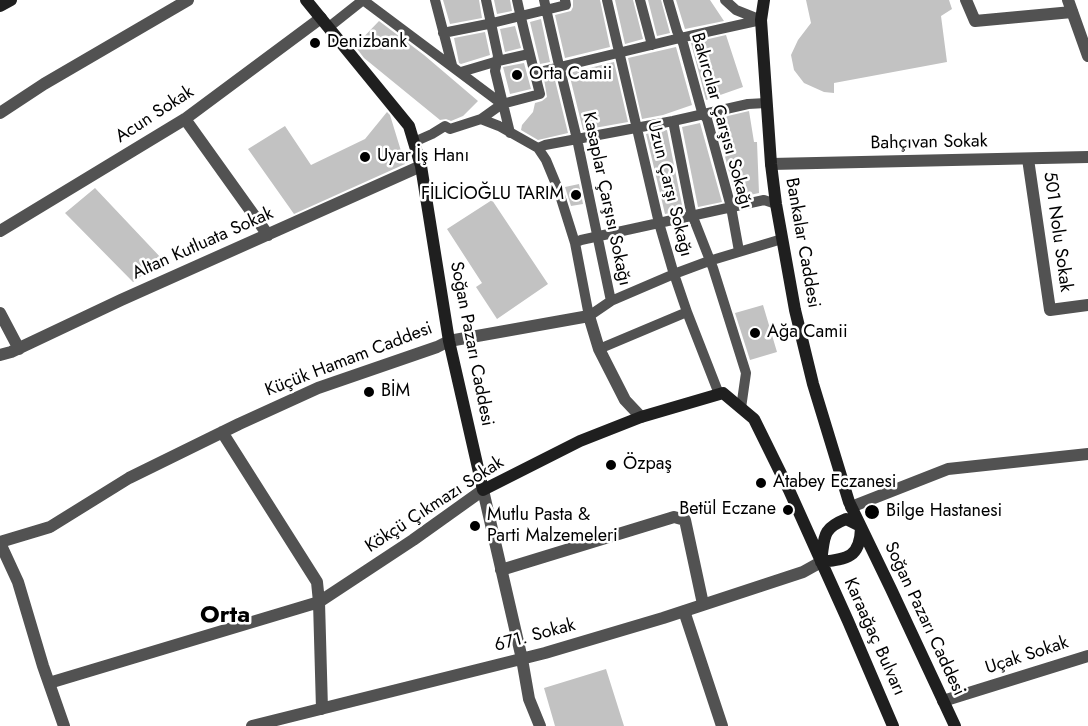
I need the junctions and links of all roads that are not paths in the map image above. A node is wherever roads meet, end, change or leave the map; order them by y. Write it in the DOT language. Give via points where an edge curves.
graph roads {
  1 [pos="12,0"];
  2 [pos="188,0"];
  3 [pos="306,0"];
  4 [pos="363,0"];
  5 [pos="435,0"];
  6 [pos="486,0"];
  7 [pos="517,0"];
  8 [pos="565,0"];
  9 [pos="607,0"];
  10 [pos="640,0"];
  11 [pos="668,0"];
  12 [pos="725,0"];
  13 [pos="764,0"];
  14 [pos="966,0"];
  15 [pos="545,5"];
  16 [pos="0,6"];
  17 [pos="1070,6"];
  18 [pos="520,16"];
  19 [pos="761,20"];
  20 [pos="325,22"];
  21 [pos="492,23"];
  22 [pos="443,33"];
  23 [pos="681,38"];
  24 [pos="652,45"];
  25 [pos="619,52"];
  26 [pos="529,54"];
  27 [pos="1088,56"];
  28 [pos="498,61"];
  29 [pos="559,66"];
  30 [pos="456,68"];
  31 [pos="535,73"];
  32 [pos="766,103"];
  33 [pos="502,104"];
  34 [pos="0,113"];
  35 [pos="704,115"];
  36 [pos="185,119"];
  37 [pos="481,119"];
  38 [pos="673,121"];
  39 [pos="637,128"];
  40 [pos="510,133"];
  41 [pos="578,139"];
  42 [pos="414,142"];
  43 [pos="538,148"];
  44 [pos="1088,157"];
  45 [pos="1028,159"];
  46 [pos="771,164"];
  47 [pos="421,166"];
  48 [pos="776,204"];
  49 [pos="731,207"];
  50 [pos="693,216"];
  51 [pos="659,223"];
  52 [pos="0,231"];
  53 [pos="268,236"];
  54 [pos="598,236"];
  55 [pos="782,239"];
  56 [pos="575,243"];
  57 [pos="739,251"];
  58 [pos="710,261"];
  59 [pos="674,274"];
  60 [pos="611,301"];
  61 [pos="1088,305"];
  62 [pos="687,312"];
  63 [pos="0,313"];
  64 [pos="589,316"];
  65 [pos="450,341"];
  66 [pos="19,349"];
  67 [pos="599,349"];
  68 [pos="0,355"];
  69 [pos="719,394"];
  70 [pos="741,408"];
  71 [pos="641,417"];
  72 [pos="222,432"];
  73 [pos="1088,454"];
  74 [pos="483,490"];
  75 [pos="850,504"];
  76 [pos="861,527"];
  77 [pos="0,542"];
  78 [pos="821,562"];
  79 [pos="501,570"];
  80 [pos="319,602"];
  81 [pos="703,604"];
  82 [pos="684,611"];
  83 [pos="1088,656"];
  84 [pos="522,659"];
  85 [pos="49,683"];
  86 [pos="943,702"];
  87 [pos="322,709"];
  88 [pos="64,726"];
  89 [pos="252,726"];
  90 [pos="540,726"];
  91 [pos="722,726"];
  92 [pos="893,726"];
  93 [pos="955,726"];
  1 -- 16 [label="main road"];
  2 -- 34 [label="street"];
  3 -- 20 [label="main road, Soğan Pazarı Caddesi"];
  4 -- 20 [label="street"];
  4 -- 30 [label="street"];
  5 -- 22 [label="street"];
  6 -- 21 [label="street"];
  7 -- 18 [label="street"];
  8 -- 15 [label="street" via="566,5"];
  9 -- 25 [label="street, Uzun Çarşı Sokağı"];
  10 -- 24 [label="street"];
  11 -- 23 [label="street, Bakırcılar Çarşısı Sokağı"];
  12 -- 19 [label="street" via="736,10"];
  13 -- 19 [label="main road, Bankalar Caddesi"];
  14 -- 17 [label="street" via="975,21"];
  15 -- 18 [label="street"];
  15 -- 29 [label="street, Kasaplar Çarşısı Sokağı"];
  17 -- 27 [label="street"];
  18 -- 21 [label="street"];
  18 -- 26 [label="street"];
  19 -- 23 [label="street"];
  19 -- 32 [label="main road, Bankalar Caddesi"];
  20 -- 36 [label="street, Acun Sokak"];
  20 -- 42 [label="main road, Soğan Pazarı Caddesi" via="409,126"];
  21 -- 22 [label="street"];
  21 -- 28 [label="street"];
  22 -- 30 [label="street"];
  23 -- 24 [label="street"];
  23 -- 35 [label="street, Bakırcılar Çarşısı Sokağı"];
  24 -- 25 [label="street"];
  25 -- 29 [label="street"];
  25 -- 39 [label="street, Uzun Çarşı Sokağı"];
  26 -- 28 [label="street"];
  26 -- 31 [label="street"];
  28 -- 30 [label="street"];
  28 -- 33 [label="street" via="495,71"];
  29 -- 31 [label="street"];
  29 -- 41 [label="street, Kasaplar Çarşısı Sokağı"];
  30 -- 33 [label="street"];
  31 -- 33 [label="street" via="540,94"];
  32 -- 35 [label="street"];
  32 -- 46 [label="main road, Bankalar Caddesi"];
  33 -- 37 [label="street"];
  33 -- 40 [label="street"];
  35 -- 38 [label="street"];
  35 -- 49 [label="street, Bakırcılar Çarşısı Sokağı"];
  36 -- 52 [label="street, Acun Sokak"];
  36 -- 53 [label="street"];
  37 -- 40 [label="street"];
  37 -- 42 [label="street" via="450,129 445,126"];
  38 -- 39 [label="street"];
  38 -- 50 [label="street"];
  39 -- 41 [label="street"];
  39 -- 51 [label="street, Uzun Çarşı Sokağı"];
  40 -- 43 [label="street"];
  41 -- 43 [label="street"];
  41 -- 54 [label="street, Kasaplar Çarşısı Sokağı"];
  42 -- 47 [label="main road, Soğan Pazarı Caddesi"];
  43 -- 56 [label="street" via="558,189"];
  44 -- 45 [label="street, Bahçıvan Sokak"];
  45 -- 46 [label="street, Bahçıvan Sokak"];
  45 -- 61 [label="street, 501 Nolu Sokak" via="1050,310"];
  46 -- 48 [label="main road, Bankalar Caddesi"];
  47 -- 53 [label="street, Altan Kutluata Sokak"];
  47 -- 65 [label="main road, Soğan Pazarı Caddesi"];
  48 -- 49 [label="street" via="764,200"];
  48 -- 55 [label="main road, Bankalar Caddesi"];
  49 -- 50 [label="street"];
  49 -- 57 [label="street, Bakırcılar Çarşısı Sokağı"];
  50 -- 51 [label="street"];
  50 -- 58 [label="street"];
  51 -- 54 [label="street"];
  51 -- 59 [label="street, Uzun Çarşı Sokağı"];
  53 -- 66 [label="street, Altan Kutluata Sokak"];
  54 -- 56 [label="street"];
  54 -- 60 [label="street, Kasaplar Çarşısı Sokağı"];
  55 -- 57 [label="street"];
  55 -- 75 [label="main road, Bankalar Caddesi" via="813,384"];
  56 -- 64 [label="street"];
  57 -- 58 [label="street"];
  58 -- 59 [label="street"];
  58 -- 70 [label="street" via="746,373"];
  59 -- 60 [label="street"];
  59 -- 62 [label="street, Uzun Çarşı Sokağı"];
  60 -- 64 [label="street"];
  62 -- 67 [label="street"];
  62 -- 69 [label="street, Uzun Çarşı Sokağı"];
  63 -- 66 [label="street"];
  64 -- 65 [label="street, Küçük Hamam Caddesi"];
  64 -- 67 [label="street"];
  65 -- 72 [label="street, Küçük Hamam Caddesi" via="318,388"];
  65 -- 74 [label="main road, Soğan Pazarı Caddesi"];
  66 -- 68 [label="street, Altan Kutluata Sokak"];
  67 -- 71 [label="street" via="625,400"];
  69 -- 70 [label="main road, Karaağaç Bulvarı"];
  69 -- 71 [label="main road, Kökçü Çıkmazı Sokak"];
  70 -- 78 [label="main road, Karaağaç Bulvarı" via="754,418"];
  71 -- 74 [label="main road, Kökçü Çıkmazı Sokak" via="580,441"];
  72 -- 77 [label="street, Küçük Hamam Caddesi" via="129,478 50,526"];
  72 -- 80 [label="street" via="317,582"];
  73 -- 75 [label="street" via="948,469"];
  74 -- 79 [label="street, Soğan Pazarı Caddesi"];
  74 -- 80 [label="street, Kökçü Çıkmazı Sokak"];
  75 -- 76 [label="main road, Bankalar Caddesi"];
  76 -- 78 [label="main road" via="861,541 854,554 843,560"];
  76 -- 78 [label="main road" via="846,519 832,524 825,533"];
  76 -- 86 [label="main road, Soğan Pazarı Caddesi"];
  77 -- 85 [label="street" via="18,582"];
  78 -- 81 [label="street, 671. Sokak" via="803,572"];
  78 -- 92 [label="main road, Karaağaç Bulvarı"];
  79 -- 81 [label="street" via="674,517 685,520"];
  79 -- 84 [label="street, Soğan Pazarı Caddesi"];
  80 -- 85 [label="street, Kökçü Çıkmazı Sokak"];
  80 -- 87 [label="street"];
  81 -- 82 [label="street, 671. Sokak"];
  82 -- 84 [label="street, 671. Sokak"];
  82 -- 91 [label="street"];
  83 -- 86 [label="street, Uçak Sokak"];
  84 -- 87 [label="street, 671. Sokak"];
  84 -- 90 [label="street, Soğan Pazarı Caddesi" via="529,699"];
  85 -- 88 [label="street"];
  86 -- 93 [label="main road, Soğan Pazarı Caddesi"];
  87 -- 89 [label="street, 671. Sokak"];
}
